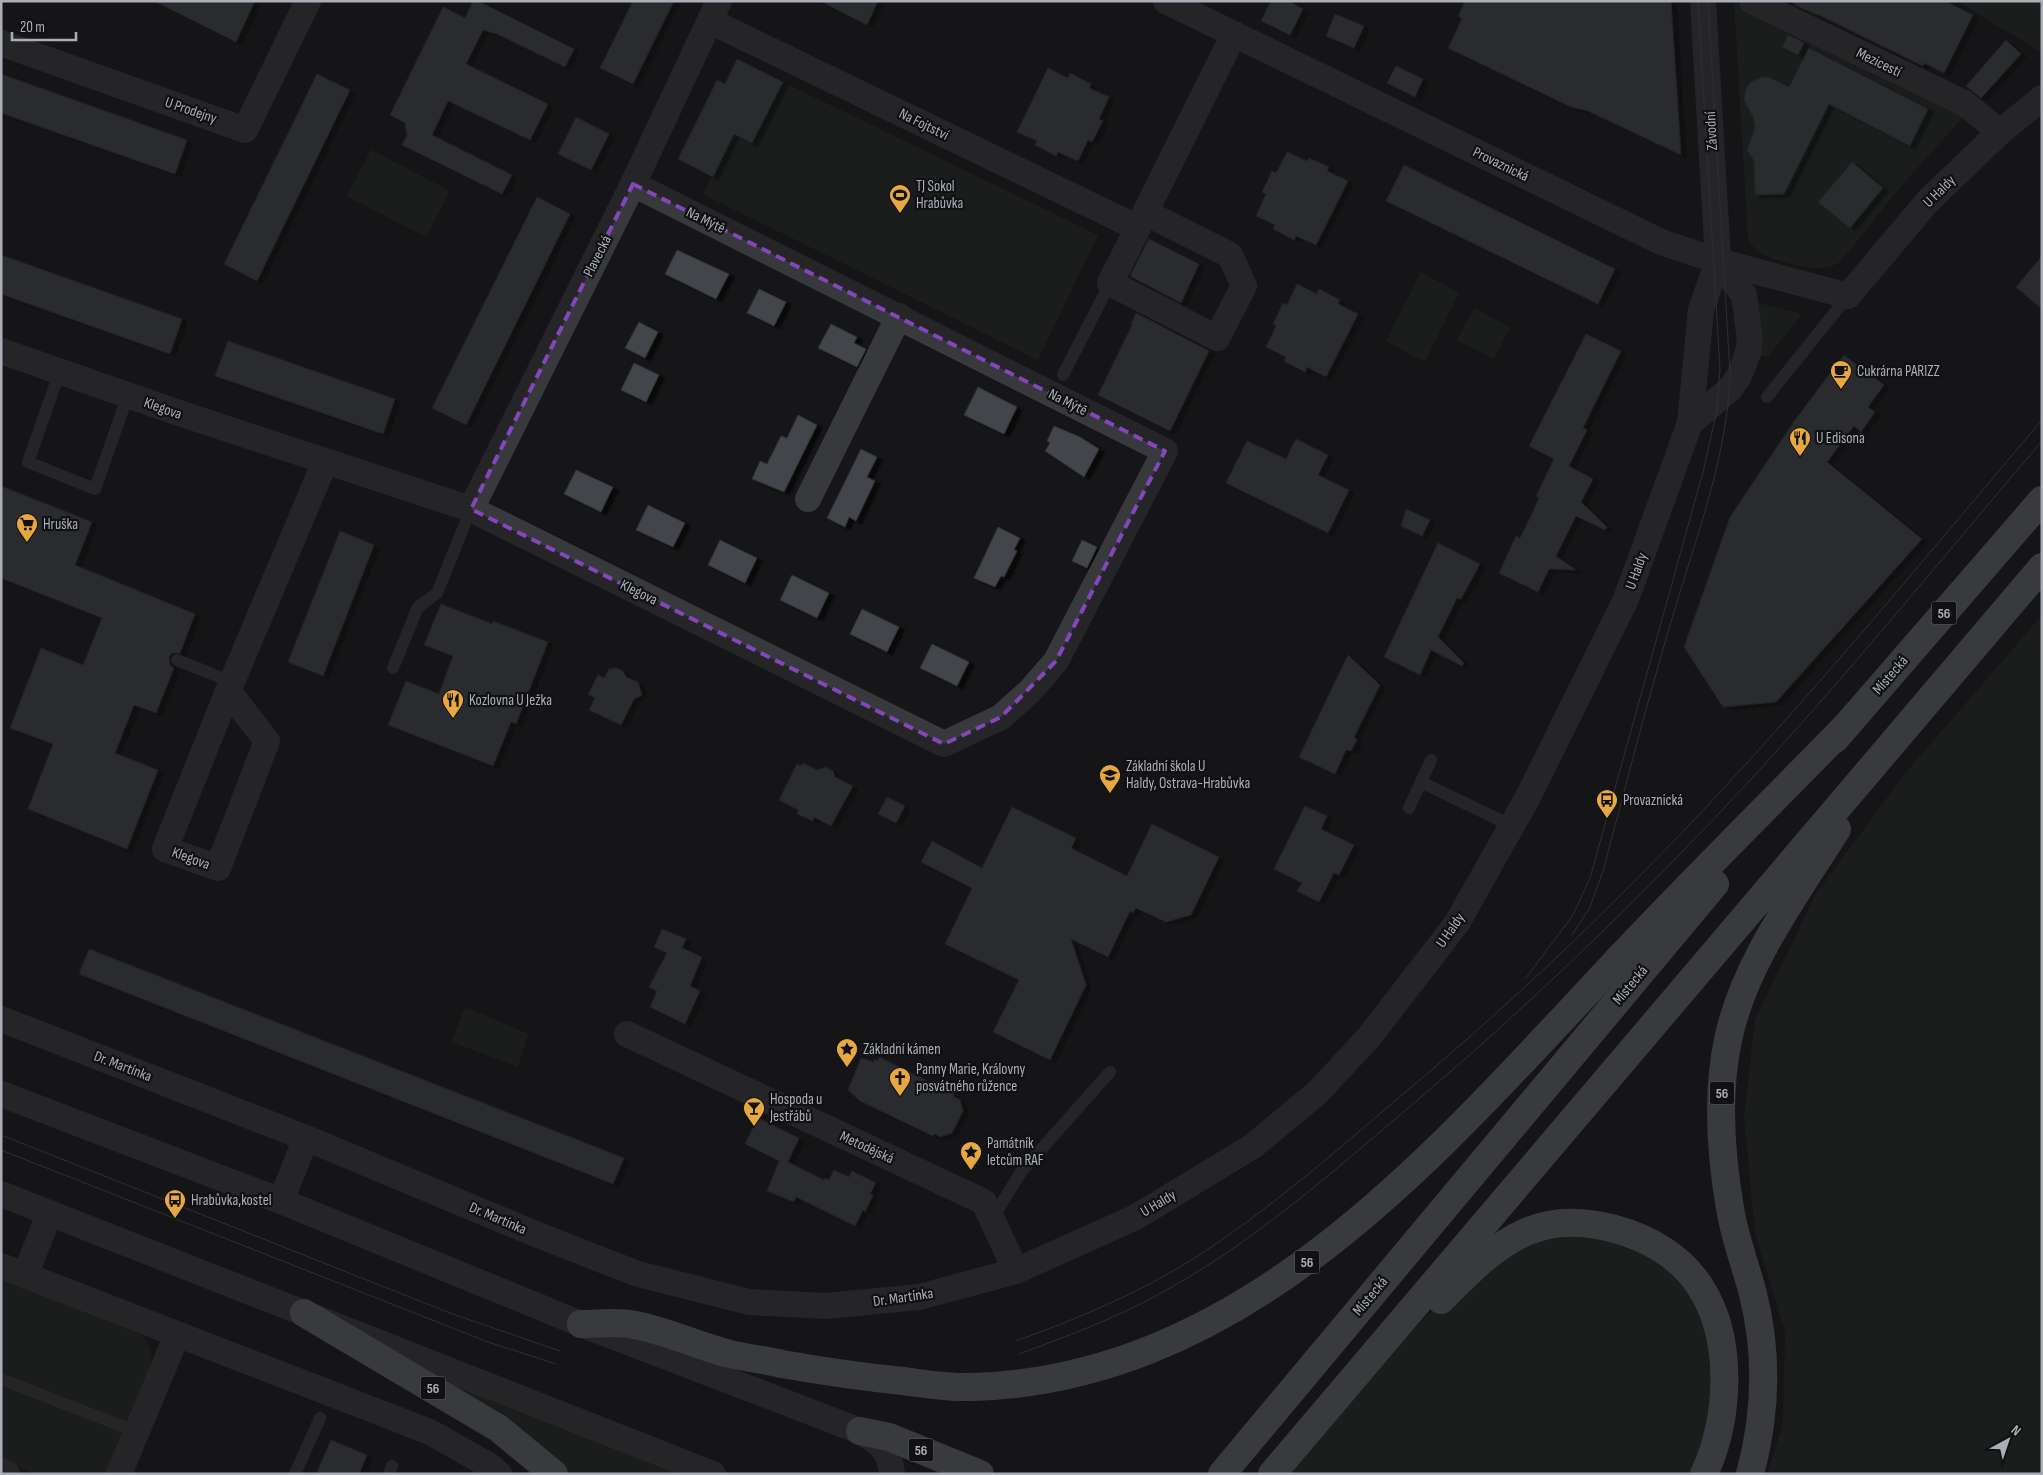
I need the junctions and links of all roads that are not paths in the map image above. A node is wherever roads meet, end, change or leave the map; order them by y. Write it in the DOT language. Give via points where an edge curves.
graph roads {
  1 [pos="308,1"];
  2 [pos="1166,1"];
  3 [pos="1703,1"];
  4 [pos="1752,1"];
  5 [pos="714,11"];
  6 [pos="1234,34"];
  7 [pos="1,43"];
  8 [pos="2042,98"];
  9 [pos="2000,132"];
  10 [pos="633,184"];
  11 [pos="1142,220"];
  12 [pos="1718,261"];
  13 [pos="1110,283"];
  14 [pos="1848,296"];
  15 [pos="899,316"];
  16 [pos="1,351"];
  17 [pos="60,371"];
  18 [pos="1063,375"];
  19 [pos="128,396"];
  20 [pos="1767,397"];
  21 [pos="1690,423"];
  22 [pos="325,462"];
  23 [pos="808,499"];
  24 [pos="2042,500"];
  25 [pos="471,509"];
  26 [pos="2042,567"];
  27 [pos="177,660"];
  28 [pos="393,668"];
  29 [pos="230,686"];
  30 [pos="1846,726"];
  31 [pos="944,744"];
  32 [pos="1887,749"];
  33 [pos="1431,760"];
  34 [pos="1422,782"];
  35 [pos="1410,808"];
  36 [pos="1512,826"];
  37 [pos="1,1019"];
  38 [pos="627,1034"];
  39 [pos="1110,1072"];
  40 [pos="1,1094"];
  41 [pos="306,1138"];
  42 [pos="1,1194"];
  43 [pos="281,1201"];
  44 [pos="50,1213"];
  45 [pos="992,1219"];
  46 [pos="13,1271"];
  47 [pos="1016,1271"];
  48 [pos="304,1313"];
  49 [pos="581,1324"];
  50 [pos="177,1335"];
  51 [pos="1,1379"];
  52 [pos="320,1418"];
  53 [pos="860,1431"];
  54 [pos="137,1432"];
  55 [pos="1,1471"];
  56 [pos="7,1474"];
  57 [pos="119,1474"];
  58 [pos="295,1474"];
  59 [pos="499,1474"];
  60 [pos="554,1474"];
  61 [pos="713,1474"];
  62 [pos="892,1474"];
  63 [pos="980,1474"];
  64 [pos="1222,1474"];
  65 [pos="1273,1474"];
  66 [pos="1704,1474"];
  67 [pos="1750,1474"];
  1 -- 7 [label="street, U Prodejny" via="245,130"];
  2 -- 6 [label="street, Provaznická"];
  3 -- 12 [label="street, Závodní"];
  4 -- 9 [label="street, Mezicestí" via="1964,103"];
  5 -- 10 [label="street, Plavecká"];
  5 -- 11 [label="street, Na Fojtství"];
  6 -- 11 [label="street"];
  6 -- 12 [label="street, Provaznická" via="1661,242"];
  8 -- 9 [label="street, U Haldy"];
  9 -- 14 [label="street, U Haldy" via="1928,201"];
  10 -- 15 [label="street, Na Mýtě"];
  10 -- 25 [label="street, Plavecká"];
  11 -- 13 [label="street"];
  11 -- 13 [label="street, Na Fojtství" via="1230,255 1244,286 1217,338"];
  12 -- 14 [label="street, Provaznická"];
  12 -- 21 [label="street, U Haldy" via="1701,310"];
  12 -- 21 [label="street, U Haldy" via="1744,295 1750,340 1748,353 1730,389"];
  13 -- 18 [label="lane"];
  14 -- 20 [label="lane"];
  15 -- 23 [label="street"];
  15 -- 31 [label="street, Na Mýtě" via="1165,451 1056,660 1030,691 1001,717"];
  16 -- 17 [label="street, Klegova"];
  17 -- 19 [label="street, Klegova"];
  17 -- 19 [label="lane" via="28,462 95,489"];
  19 -- 22 [label="street, Klegova"];
  21 -- 36 [label="street, U Haldy" via="1626,599"];
  22 -- 25 [label="street, Klegova"];
  22 -- 29 [label="street, Klegova"];
  24 -- 30 [label="highway, Místecká / 56"];
  25 -- 28 [label="lane" via="437,593 418,607"];
  25 -- 31 [label="street, Klegova"];
  26 -- 32 [label="highway, 56"];
  27 -- 29 [label="lane"];
  29 -- 29 [label="street, Klegova" via="165,848 218,868 267,741"];
  30 -- 49 [label="highway, 56" via="1517,1067 1380,1202 1298,1268 1201,1327 1103,1366 1014,1385 966,1388 868,1378 730,1354 633,1324"];
  30 -- 64 [label="highway, Místecká / 56"];
  32 -- 65 [label="highway, 56"];
  32 -- 67 [label="highway, 56" via="1767,941 1745,987 1728,1040 1722,1081 1725,1172 1732,1216 1760,1325 1764,1380 1757,1447"];
  33 -- 34 [label="lane"];
  34 -- 35 [label="lane"];
  34 -- 36 [label="lane"];
  36 -- 47 [label="street, U Haldy" via="1457,923 1369,1037 1318,1092 1253,1146 1136,1217"];
  37 -- 41 [label="street, Dr. Martínka"];
  38 -- 45 [label="street, Metodějská" via="984,1202"];
  39 -- 45 [label="lane" via="1022,1172"];
  40 -- 43 [label="street"];
  41 -- 43 [label="street"];
  41 -- 47 [label="street, Dr. Martínka" via="638,1274 749,1302 826,1306 919,1297"];
  42 -- 44 [label="street"];
  43 -- 49 [label="street"];
  44 -- 46 [label="street"];
  44 -- 48 [label="street"];
  45 -- 47 [label="street, Metodějská"];
  46 -- 50 [label="street"];
  48 -- 60 [label="highway, 56" via="483,1419"];
  48 -- 61 [label="street"];
  49 -- 53 [label="street"];
  50 -- 54 [label="street"];
  50 -- 59 [label="street" via="430,1432"];
  51 -- 54 [label="lane"];
  52 -- 58 [label="lane"];
  53 -- 62 [label="street" via="884,1448"];
  53 -- 63 [label="highway, 56" via="889,1437"];
  54 -- 57 [label="street"];
  55 -- 56 [label="street"];
  65 -- 66 [label="highway, 56" via="1474,1267 1526,1232 1568,1222 1618,1230 1657,1246 1687,1270 1708,1301 1720,1342 1725,1386 1720,1422"];
}
